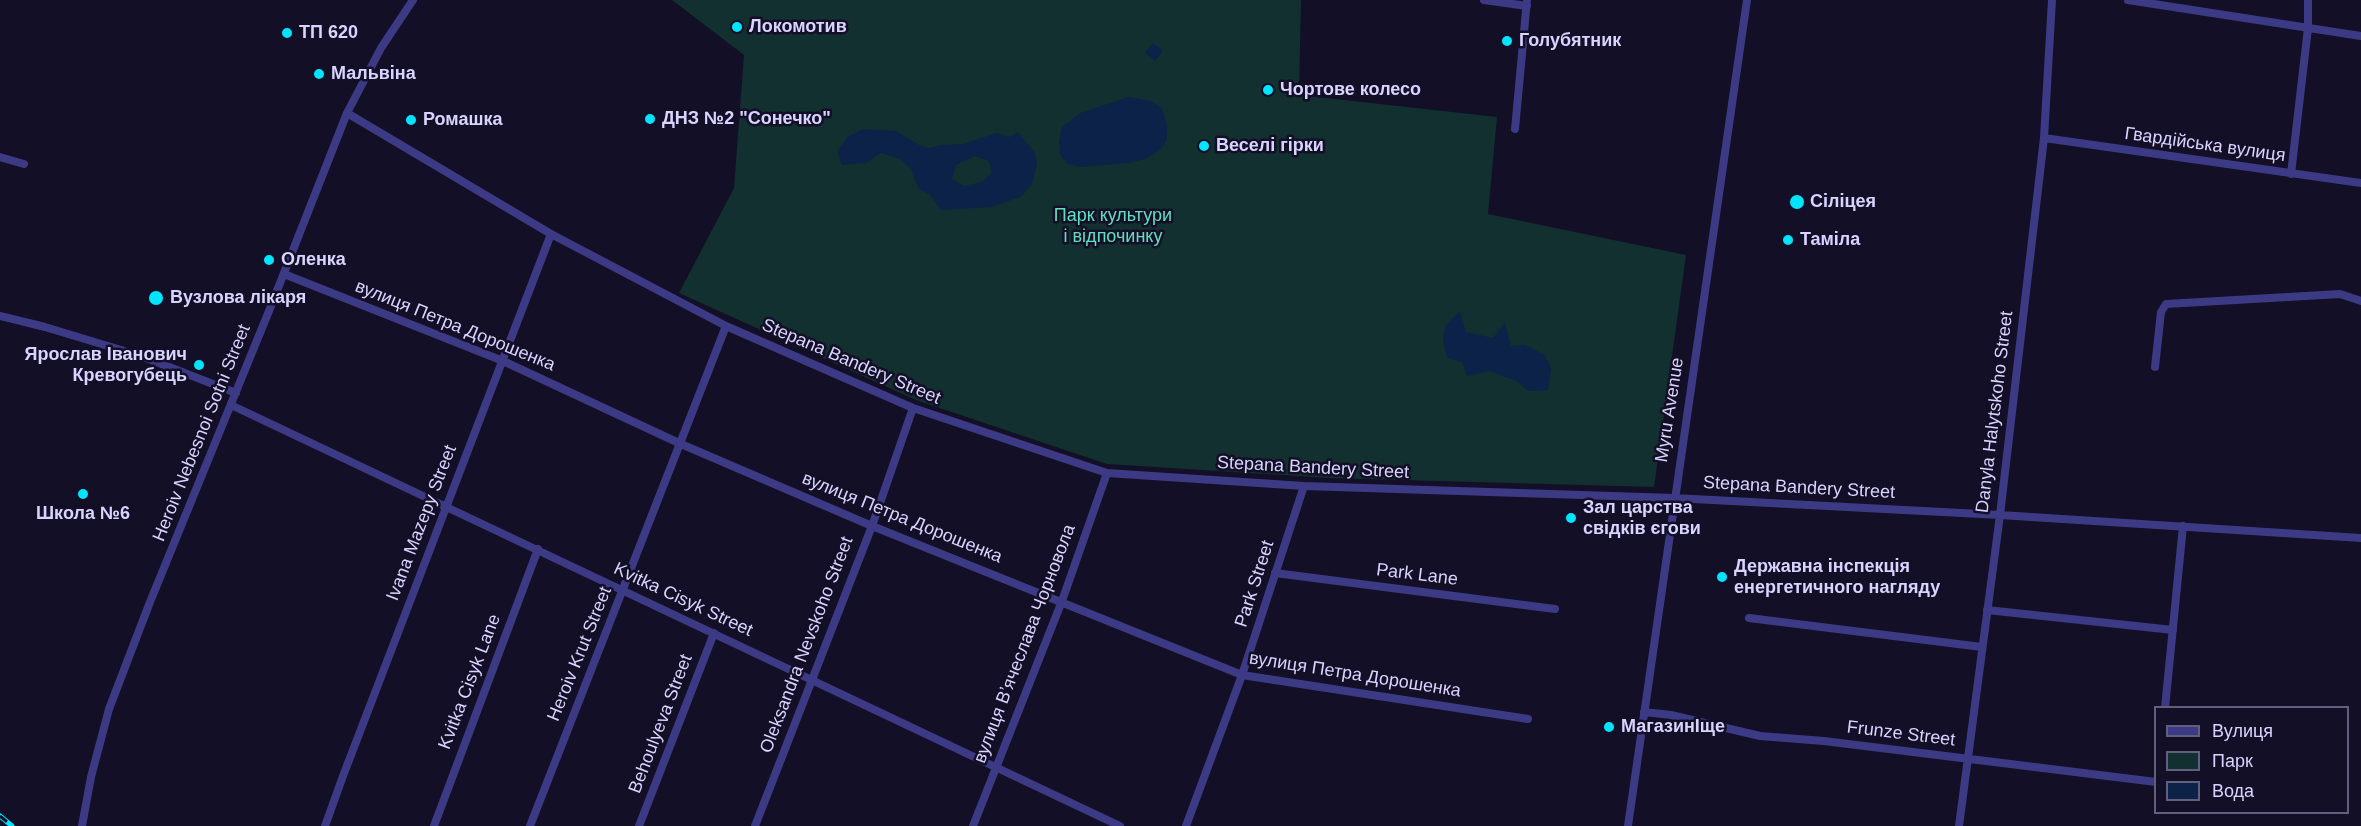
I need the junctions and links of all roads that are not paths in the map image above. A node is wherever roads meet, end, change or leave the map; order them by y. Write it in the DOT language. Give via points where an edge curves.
graph roads {
  1 [pos="413,0"];
  2 [pos="1484,0"];
  3 [pos="1747,0"];
  4 [pos="2052,0"];
  5 [pos="2128,0"];
  6 [pos="2308,0"];
  7 [pos="1527,3"];
  8 [pos="2308,28"];
  9 [pos="2361,36"];
  10 [pos="347,112"];
  11 [pos="1515,129"];
  12 [pos="2044,138"];
  13 [pos="0,157"];
  14 [pos="24,164"];
  15 [pos="2291,174"];
  16 [pos="2361,183"];
  17 [pos="551,234"];
  18 [pos="284,274"];
  19 [pos="2361,301"];
  20 [pos="0,316"];
  21 [pos="726,326"];
  22 [pos="503,361"];
  23 [pos="2155,367"];
  24 [pos="236,393"];
  25 [pos="231,405"];
  26 [pos="913,408"];
  27 [pos="681,444"];
  28 [pos="1107,473"];
  29 [pos="1304,486"];
  30 [pos="1674,498"];
  31 [pos="445,507"];
  32 [pos="2000,515"];
  33 [pos="872,526"];
  34 [pos="2183,526"];
  35 [pos="2361,538"];
  36 [pos="538,549"];
  37 [pos="1275,573"];
  38 [pos="623,590"];
  39 [pos="1062,601"];
  40 [pos="1555,609"];
  41 [pos="1987,610"];
  42 [pos="1749,618"];
  43 [pos="2172,630"];
  44 [pos="714,633"];
  45 [pos="1982,647"];
  46 [pos="1242,675"];
  47 [pos="811,680"];
  48 [pos="2165,706"];
  49 [pos="1644,712"];
  50 [pos="1528,719"];
  51 [pos="1969,759"];
  52 [pos="995,766"];
  53 [pos="2154,782"];
  54 [pos="82,826"];
  55 [pos="326,826"];
  56 [pos="434,826"];
  57 [pos="530,826"];
  58 [pos="639,826"];
  59 [pos="755,826"];
  60 [pos="973,826"];
  61 [pos="1120,826"];
  62 [pos="1185,826"];
  63 [pos="1628,826"];
  64 [pos="1959,826"];
  1 -- 10 [label="street, Heroiv Nebesnoi Sotni Street" via="381,48"];
  2 -- 7 [label="street"];
  3 -- 30 [label="street, Myru Avenue"];
  4 -- 12 [label="street, Danyla Halytskoho Street"];
  5 -- 8 [label="street"];
  6 -- 8 [label="street"];
  7 -- 11 [label="street"];
  8 -- 9 [label="street"];
  8 -- 15 [label="street"];
  10 -- 17 [label="street, Stepana Bandery Street"];
  10 -- 18 [label="street, Heroiv Nebesnoi Sotni Street"];
  12 -- 15 [label="street, Гвардійська вулиця"];
  12 -- 32 [label="street, Danyla Halytskoho Street"];
  13 -- 14 [label="street"];
  15 -- 16 [label="street, Гвардійська вулиця"];
  17 -- 21 [label="street, Stepana Bandery Street"];
  17 -- 22 [label="street, Ivana Mazepy Street"];
  18 -- 22 [label="street, вулиця Петра Дорошенка"];
  18 -- 24 [label="street, Heroiv Nebesnoi Sotni Street"];
  19 -- 23 [label="street" via="2340,294 2171,302 2160,312"];
  20 -- 24 [label="street" via="141,356"];
  21 -- 26 [label="street, Stepana Bandery Street"];
  21 -- 27 [label="street, Heroiv Krut Street"];
  22 -- 27 [label="street, вулиця Петра Дорошенка"];
  22 -- 31 [label="street, Ivana Mazepy Street"];
  24 -- 25 [label="street, Heroiv Nebesnoi Sotni Street"];
  25 -- 31 [label="street, Kvitka Cisyk Street"];
  25 -- 54 [label="street, Heroiv Nebesnoi Sotni Street" via="109,709"];
  26 -- 28 [label="street, Stepana Bandery Street"];
  26 -- 33 [label="street, Oleksandra Nevskoho Street"];
  27 -- 33 [label="street, вулиця Петра Дорошенка"];
  27 -- 38 [label="street, Heroiv Krut Street"];
  28 -- 29 [label="street, Stepana Bandery Street"];
  28 -- 39 [label="street, вулиця Вʼячеслава Чорновола"];
  29 -- 30 [label="street, Stepana Bandery Street"];
  29 -- 37 [label="street, Park Street"];
  30 -- 32 [label="street, Stepana Bandery Street"];
  30 -- 49 [label="street, Myru Avenue"];
  31 -- 36 [label="street, Kvitka Cisyk Street"];
  31 -- 55 [label="street, Ivana Mazepy Street"];
  32 -- 34 [label="street, Stepana Bandery Street"];
  32 -- 41 [label="street, Danyla Halytskoho Street"];
  33 -- 39 [label="street, вулиця Петра Дорошенка"];
  33 -- 47 [label="street, Oleksandra Nevskoho Street"];
  34 -- 35 [label="street, Stepana Bandery Street"];
  34 -- 43 [label="street"];
  36 -- 38 [label="street, Kvitka Cisyk Street"];
  36 -- 56 [label="street, Kvitka Cisyk Lane"];
  37 -- 40 [label="street, Park Lane"];
  37 -- 46 [label="street, Park Street"];
  38 -- 44 [label="street, Kvitka Cisyk Street"];
  38 -- 57 [label="street, Heroiv Krut Street"];
  39 -- 46 [label="street, вулиця Петра Дорошенка"];
  39 -- 52 [label="street, вулиця Вʼячеслава Чорновола"];
  41 -- 43 [label="street"];
  41 -- 45 [label="street, Danyla Halytskoho Street"];
  42 -- 45 [label="street"];
  43 -- 48 [label="street"];
  44 -- 47 [label="street, Kvitka Cisyk Street"];
  44 -- 58 [label="street, Behoulyeva Street"];
  45 -- 51 [label="street, Danyla Halytskoho Street"];
  46 -- 50 [label="street, вулиця Петра Дорошенка"];
  46 -- 62 [label="street, Park Street"];
  47 -- 52 [label="street, Kvitka Cisyk Street"];
  47 -- 59 [label="street, Oleksandra Nevskoho Street"];
  49 -- 51 [label="street, Frunze Street" via="1760,736"];
  49 -- 63 [label="street, Myru Avenue"];
  51 -- 53 [label="street, Frunze Street"];
  51 -- 64 [label="street, Danyla Halytskoho Street"];
  52 -- 60 [label="street, вулиця Вʼячеслава Чорновола"];
  52 -- 61 [label="street, Kvitka Cisyk Street"];
}
